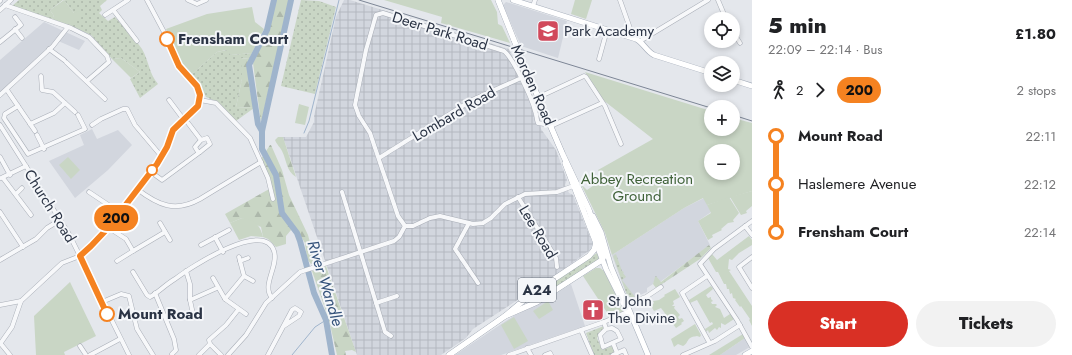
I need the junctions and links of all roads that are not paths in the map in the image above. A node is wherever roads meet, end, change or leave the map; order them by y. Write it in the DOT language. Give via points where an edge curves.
graph roads {
  1 [pos="11,0"];
  2 [pos="128,0"];
  3 [pos="147,0"];
  4 [pos="188,0"];
  5 [pos="206,0"];
  6 [pos="494,0"];
  7 [pos="498,0"];
  8 [pos="513,0"];
  9 [pos="535,0"];
  10 [pos="620,0"];
  11 [pos="708,0"];
  12 [pos="718,0"];
  13 [pos="5,5"];
  14 [pos="533,6"];
  15 [pos="0,10"];
  16 [pos="114,11"];
  17 [pos="723,12"];
  18 [pos="105,15"];
  19 [pos="503,16"];
  20 [pos="15,17"];
  21 [pos="68,27"];
  22 [pos="15,29"];
  23 [pos="607,30"];
  24 [pos="630,37"];
  25 [pos="22,38"];
  26 [pos="137,41"];
  27 [pos="640,41"];
  28 [pos="0,42"];
  29 [pos="51,48"];
  30 [pos="599,59"];
  31 [pos="704,71"];
  32 [pos="41,76"];
  33 [pos="519,79"];
  34 [pos="87,81"];
  35 [pos="740,82"];
  36 [pos="752,86"];
  37 [pos="7,90"];
  38 [pos="0,95"];
  39 [pos="539,97"];
  40 [pos="105,99"];
  41 [pos="169,100"];
  42 [pos="200,100"];
  43 [pos="65,103"];
  44 [pos="602,103"];
  45 [pos="18,106"];
  46 [pos="184,120"];
  47 [pos="188,123"];
  48 [pos="0,124"];
  49 [pos="30,124"];
  50 [pos="550,124"];
  51 [pos="92,125"];
  52 [pos="201,140"];
  53 [pos="621,144"];
  54 [pos="44,149"];
  55 [pos="200,152"];
  56 [pos="162,157"];
  57 [pos="0,158"];
  58 [pos="379,158"];
  59 [pos="261,162"];
  60 [pos="26,166"];
  61 [pos="151,172"];
  62 [pos="10,175"];
  63 [pos="1,178"];
  64 [pos="576,185"];
  65 [pos="22,188"];
  66 [pos="137,189"];
  67 [pos="89,192"];
  68 [pos="342,192"];
  69 [pos="16,194"];
  70 [pos="518,197"];
  71 [pos="273,199"];
  72 [pos="0,212"];
  73 [pos="119,212"];
  74 [pos="31,215"];
  75 [pos="60,220"];
  76 [pos="752,221"];
  77 [pos="160,222"];
  78 [pos="469,223"];
  79 [pos="405,226"];
  80 [pos="745,226"];
  81 [pos="108,228"];
  82 [pos="229,230"];
  83 [pos="165,232"];
  84 [pos="752,235"];
  85 [pos="215,237"];
  86 [pos="170,240"];
  87 [pos="596,243"];
  88 [pos="201,245"];
  89 [pos="23,247"];
  90 [pos="133,251"];
  91 [pos="603,251"];
  92 [pos="223,252"];
  93 [pos="360,252"];
  94 [pos="80,256"];
  95 [pos="589,256"];
  96 [pos="752,257"];
  97 [pos="248,258"];
  98 [pos="0,260"];
  99 [pos="602,260"];
  100 [pos="117,261"];
  101 [pos="557,267"];
  102 [pos="186,271"];
  103 [pos="133,272"];
  104 [pos="244,276"];
  105 [pos="707,276"];
  106 [pos="213,278"];
  107 [pos="253,281"];
  108 [pos="478,283"];
  109 [pos="661,287"];
  110 [pos="217,288"];
  111 [pos="752,288"];
  112 [pos="155,294"];
  113 [pos="397,296"];
  114 [pos="272,298"];
  115 [pos="225,299"];
  116 [pos="190,300"];
  117 [pos="21,301"];
  118 [pos="102,302"];
  119 [pos="376,303"];
  120 [pos="625,304"];
  121 [pos="0,305"];
  122 [pos="238,310"];
  123 [pos="627,312"];
  124 [pos="193,314"];
  125 [pos="246,314"];
  126 [pos="505,316"];
  127 [pos="604,322"];
  128 [pos="740,325"];
  129 [pos="284,326"];
  130 [pos="606,328"];
  131 [pos="581,330"];
  132 [pos="638,333"];
  133 [pos="391,336"];
  134 [pos="120,339"];
  135 [pos="709,342"];
  136 [pos="612,343"];
  137 [pos="0,344"];
  138 [pos="210,344"];
  139 [pos="80,346"];
  140 [pos="752,347"];
  141 [pos="527,348"];
  142 [pos="172,354"];
  143 [pos="615,354"];
  144 [pos="10,355"];
  145 [pos="86,355"];
  146 [pos="90,355"];
  147 [pos="129,355"];
  148 [pos="153,355"];
  149 [pos="199,355"];
  150 [pos="221,355"];
  151 [pos="228,355"];
  152 [pos="268,355"];
  153 [pos="449,355"];
  154 [pos="509,355"];
  155 [pos="531,355"];
  156 [pos="545,355"];
  157 [pos="551,355"];
  158 [pos="592,355"];
  159 [pos="626,355"];
  160 [pos="648,355"];
  161 [pos="683,355"];
  1 -- 13 [label="street"];
  2 -- 16 [label="street"];
  3 -- 42 [label="street" via="176,60 197,86"];
  4 -- 5 [label="street" via="199,4"];
  6 -- 19 [label="highway, Morden Road"];
  7 -- 19 [label="highway, Morden Road"];
  8 -- 14 [label="main road"];
  9 -- 14 [label="street"];
  10 -- 24 [label="street"];
  11 -- 27 [label="street"];
  12 -- 17 [label="street"];
  13 -- 15 [label="street"];
  13 -- 21 [label="street"];
  14 -- 23 [label="main road"];
  16 -- 18 [label="street"];
  16 -- 26 [label="street"];
  19 -- 39 [label="highway, Morden Road, bridge"];
  20 -- 22 [label="street" via="21,25"];
  21 -- 29 [label="street"];
  21 -- 34 [label="street" via="89,37 109,59 109,62"];
  22 -- 25 [label="street"];
  22 -- 28 [label="street"];
  23 -- 24 [label="main road"];
  23 -- 30 [label="street"];
  24 -- 27 [label="main road"];
  27 -- 31 [label="main road" via="654,55"];
  29 -- 34 [label="street"];
  29 -- 37 [label="street"];
  32 -- 43 [label="street" via="42,90 53,92"];
  33 -- 50 [label="street" via="535,111 538,123"];
  33 -- 58 [label="street, Lombard Road" via="472,100"];
  33 -- 58 [label="street, Deer Park Road" via="512,58 504,51 383,13 374,17 355,105 370,133"];
  34 -- 40 [label="street"];
  35 -- 36 [label="main road"];
  37 -- 38 [label="street"];
  37 -- 45 [label="street"];
  39 -- 44 [label="street" via="584,76"];
  39 -- 50 [label="highway, Morden Road"];
  41 -- 46 [label="street"];
  42 -- 46 [label="street" via="194,111"];
  42 -- 59 [label="street" via="216,103 228,114 250,138"];
  43 -- 49 [label="street" via="54,113"];
  43 -- 54 [label="street" via="77,114 85,129"];
  44 -- 50 [label="street"];
  44 -- 53 [label="street"];
  45 -- 49 [label="street"];
  45 -- 54 [label="street" via="6,113 4,118 26,153 30,155"];
  46 -- 56 [label="street" via="173,130"];
  47 -- 52 [label="street"];
  48 -- 60 [label="street, Church Road"];
  49 -- 54 [label="street"];
  50 -- 64 [label="highway, Morden Road"];
  51 -- 56 [label="street" via="127,109 135,125"];
  52 -- 55 [label="street" via="195,147 196,151"];
  52 -- 55 [label="street" via="207,138 210,142"];
  55 -- 61 [label="street" via="162,180"];
  56 -- 61 [label="street"];
  57 -- 62 [label="street"];
  58 -- 79 [label="street, Deer Park Road" via="398,216"];
  59 -- 66 [label="street" via="189,204 168,207"];
  59 -- 71 [label="street"];
  60 -- 62 [label="street"];
  60 -- 75 [label="street, Church Road"];
  61 -- 66 [label="street"];
  62 -- 63 [label="street"];
  63 -- 69 [label="street" via="11,192"];
  64 -- 70 [label="street" via="557,192 532,192"];
  64 -- 87 [label="highway, Morden Road"];
  64 -- 91 [label="highway, Morden Road" via="589,210"];
  65 -- 69 [label="street"];
  66 -- 73 [label="street"];
  67 -- 73 [label="street"];
  68 -- 93 [label="street"];
  69 -- 74 [label="street"];
  70 -- 78 [label="street" via="487,221"];
  70 -- 101 [label="street, Lee Road" via="556,258"];
  72 -- 89 [label="street"];
  73 -- 81 [label="street"];
  75 -- 89 [label="street"];
  75 -- 94 [label="street, Church Road"];
  76 -- 80 [label="street"];
  77 -- 83 [label="street"];
  78 -- 79 [label="street" via="440,216 413,226"];
  78 -- 108 [label="street" via="455,249"];
  79 -- 93 [label="street" via="397,239"];
  80 -- 84 [label="street"];
  80 -- 105 [label="street" via="700,263"];
  81 -- 90 [label="street" via="126,239"];
  81 -- 94 [label="street"];
  82 -- 85 [label="street"];
  83 -- 86 [label="street"];
  83 -- 90 [label="street"];
  85 -- 88 [label="street"];
  85 -- 92 [label="street"];
  87 -- 91 [label="main road, Morden Road"];
  87 -- 95 [label="highway, A24"];
  89 -- 98 [label="street"];
  90 -- 100 [label="street"];
  91 -- 95 [label="main road"];
  91 -- 99 [label="highway, Morden Road"];
  91 -- 120 [label="main road, Morden Road"];
  92 -- 102 [label="street"];
  92 -- 114 [label="street" via="249,240 261,239 269,243 275,252 268,290"];
  93 -- 114 [label="street" via="302,271"];
  93 -- 119 [label="street"];
  94 -- 117 [label="street" via="62,263"];
  94 -- 118 [label="street, Church Road"];
  95 -- 126 [label="highway, A24" via="530,295"];
  96 -- 111 [label="street" via="739,267"];
  97 -- 104 [label="street" via="239,259"];
  99 -- 120 [label="main road, Morden Road"];
  99 -- 126 [label="highway, A24" via="537,302"];
  102 -- 112 [label="street"];
  102 -- 116 [label="street" via="190,284"];
  103 -- 112 [label="street" via="147,295 150,297"];
  104 -- 107 [label="street"];
  104 -- 115 [label="street"];
  105 -- 128 [label="street"];
  105 -- 135 [label="street" via="682,293"];
  106 -- 110 [label="street"];
  109 -- 120 [label="street" via="646,297"];
  110 -- 115 [label="street"];
  110 -- 116 [label="street"];
  112 -- 142 [label="street" via="176,350"];
  113 -- 119 [label="street"];
  114 -- 151 [label="street" via="246,335"];
  115 -- 122 [label="street"];
  116 -- 124 [label="street"];
  117 -- 121 [label="street"];
  117 -- 137 [label="street" via="12,327"];
  118 -- 134 [label="street, Church Road"];
  118 -- 148 [label="street" via="121,294 129,296 137,329"];
  119 -- 133 [label="street" via="385,332"];
  120 -- 123 [label="main road, Morden Road"];
  120 -- 132 [label="main road, Morden Road"];
  122 -- 125 [label="street"];
  122 -- 138 [label="street" via="226,325 211,337"];
  123 -- 127 [label="street"];
  123 -- 132 [label="main road, Morden Road"];
  126 -- 153 [label="highway, A24"];
  127 -- 130 [label="street"];
  127 -- 131 [label="street"];
  128 -- 135 [label="street" via="715,341"];
  128 -- 140 [label="street"];
  129 -- 129 [label="street" via="292,310 298,310 299,316"];
  129 -- 152 [label="street"];
  130 -- 136 [label="street" via="617,330 621,339"];
  130 -- 136 [label="street" via="600,335 603,347"];
  131 -- 141 [label="street"];
  131 -- 158 [label="street"];
  132 -- 160 [label="main road, Morden Road"];
  134 -- 146 [label="street"];
  134 -- 147 [label="street, Church Road"];
  135 -- 161 [label="street"];
  136 -- 143 [label="street"];
  137 -- 144 [label="street"];
  138 -- 149 [label="street"];
  138 -- 150 [label="street"];
  139 -- 145 [label="street"];
  141 -- 154 [label="street"];
  141 -- 155 [label="street"];
  143 -- 159 [label="street" via="624,350"];
  156 -- 157 [label="street"];
}
